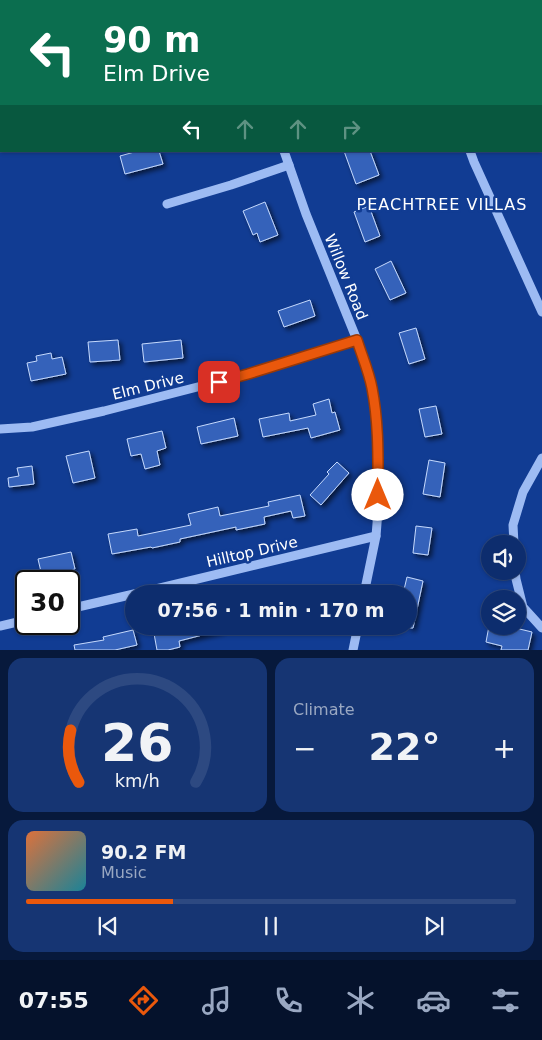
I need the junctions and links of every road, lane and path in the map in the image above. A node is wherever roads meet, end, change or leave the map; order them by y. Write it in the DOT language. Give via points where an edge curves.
graph roads {
  1 [pos="284,152"];
  2 [pos="470,152"];
  3 [pos="289,165"];
  4 [pos="167,204"];
  5 [pos="542,312"];
  6 [pos="357,340"];
  7 [pos="0,429"];
  8 [pos="542,458"];
  9 [pos="514,535"];
  10 [pos="376,536"];
  11 [pos="516,580"];
  12 [pos="172,585"];
  13 [pos="366,585"];
  14 [pos="125,596"];
  15 [pos="80,607"];
  16 [pos="15,623"];
  17 [pos="0,626"];
  18 [pos="542,628"];
  19 [pos="356,635"];
  20 [pos="353,650"];
  1 -- 3 [label="street, Willow Road"];
  2 -- 5 [label="street"];
  3 -- 4 [label="street"];
  3 -- 6 [label="street, Willow Road"];
  6 -- 7 [label="street, Elm Drive" via="248,374 98,412 32,427"];
  6 -- 10 [label="street, Willow Road" via="372,387 378,432"];
  8 -- 9 [label="street" via="523,492 513,525"];
  10 -- 12 [label="street, Hilltop Drive"];
  10 -- 13 [label="street, Willow Road"];
  11 -- 18 [label="street" via="523,607"];
  14 -- 15 [label="street, Hilltop Drive"];
  16 -- 17 [label="street"];
  19 -- 20 [label="street"];
}
